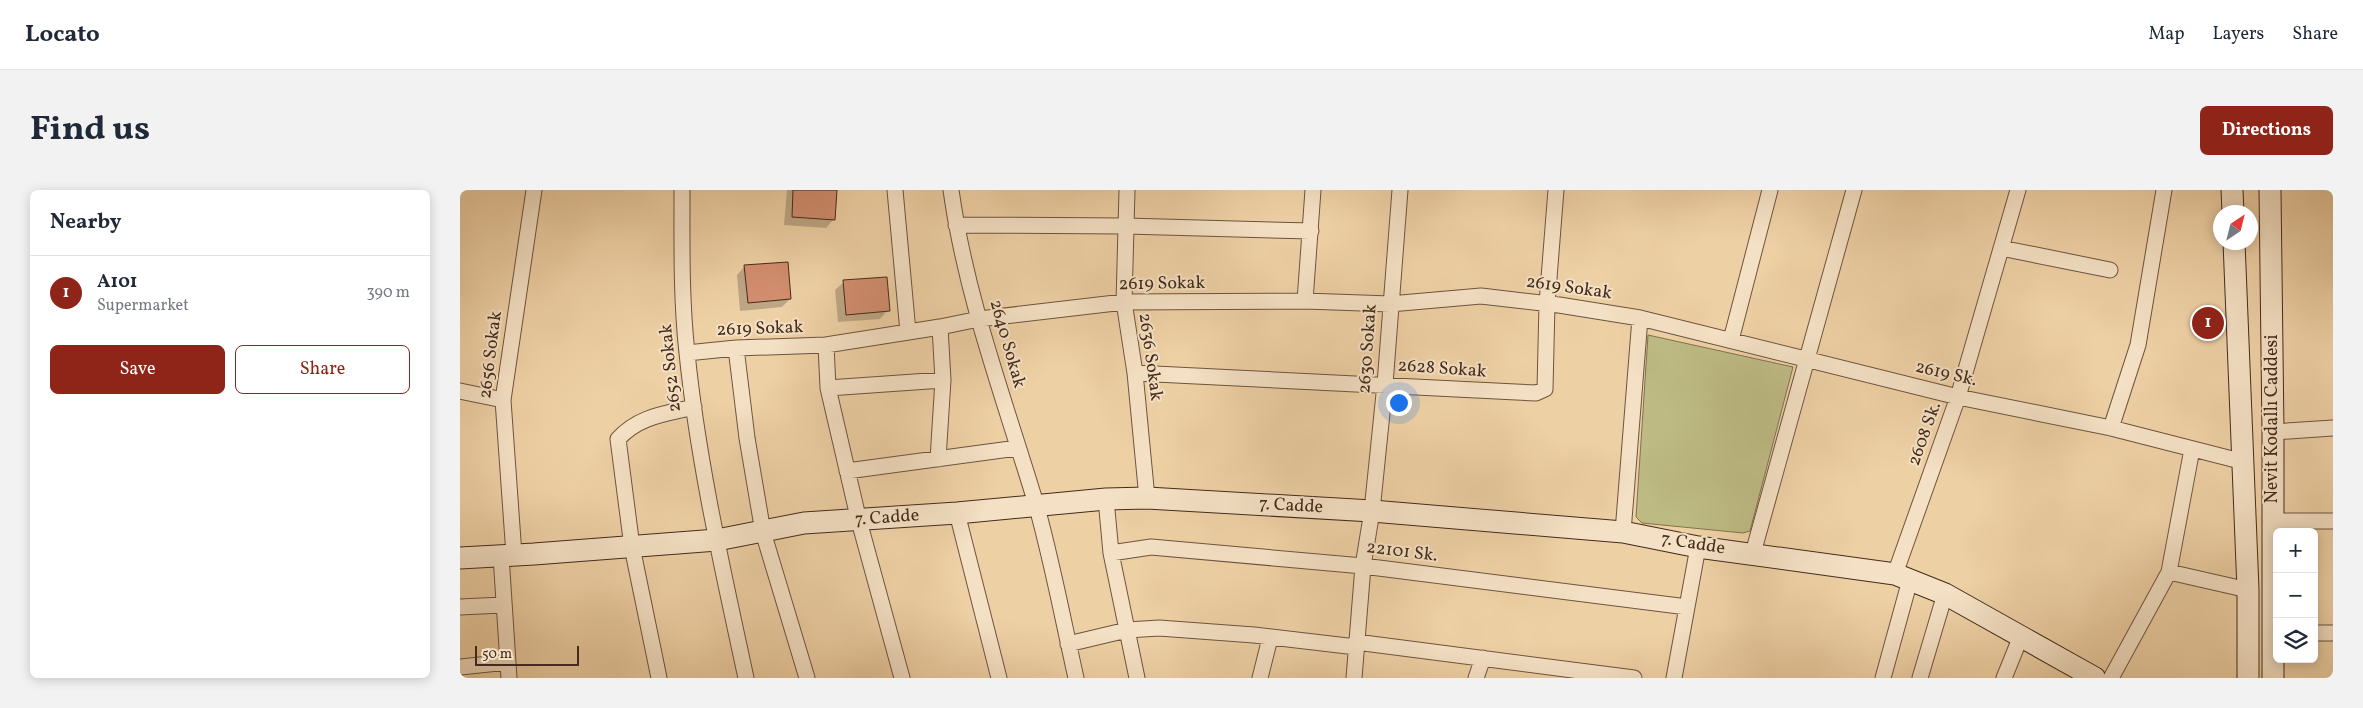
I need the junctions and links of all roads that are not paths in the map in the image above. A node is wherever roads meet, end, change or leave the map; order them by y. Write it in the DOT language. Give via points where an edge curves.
graph roads {
  1 [pos="534,190"];
  2 [pos="682,190"];
  3 [pos="895,190"];
  4 [pos="951,190"];
  5 [pos="1127,190"];
  6 [pos="1313,190"];
  7 [pos="1400,190"];
  8 [pos="1556,190"];
  9 [pos="1770,190"];
  10 [pos="1854,190"];
  11 [pos="2018,190"];
  12 [pos="2164,190"];
  13 [pos="2232,190"];
  14 [pos="2270,190"];
  15 [pos="2233,205"];
  16 [pos="956,225"];
  17 [pos="1126,226"];
  18 [pos="1311,231"];
  19 [pos="2001,248"];
  20 [pos="2234,250"];
  21 [pos="2110,270"];
  22 [pos="1124,302"];
  23 [pos="1305,302"];
  24 [pos="1547,303"];
  25 [pos="1390,304"];
  26 [pos="1640,318"];
  27 [pos="979,319"];
  28 [pos="940,327"];
  29 [pos="908,332"];
  30 [pos="1731,340"];
  31 [pos="826,346"];
  32 [pos="736,348"];
  33 [pos="687,352"];
  34 [pos="1806,358"];
  35 [pos="1135,373"];
  36 [pos="943,380"];
  37 [pos="1385,384"];
  38 [pos="828,388"];
  39 [pos="460,391"];
  40 [pos="1958,397"];
  41 [pos="502,400"];
  42 [pos="694,407"];
  43 [pos="2111,428"];
  44 [pos="2333,428"];
  45 [pos="2274,432"];
  46 [pos="1018,448"];
  47 [pos="2192,449"];
  48 [pos="938,459"];
  49 [pos="2244,462"];
  50 [pos="847,471"];
  51 [pos="1147,498"];
  52 [pos="1106,499"];
  53 [pos="1036,506"];
  54 [pos="1372,511"];
  55 [pos="958,513"];
  56 [pos="859,521"];
  57 [pos="2272,521"];
  58 [pos="2333,521"];
  59 [pos="763,532"];
  60 [pos="1623,532"];
  61 [pos="716,540"];
  62 [pos="632,546"];
  63 [pos="1698,547"];
  64 [pos="1111,553"];
  65 [pos="1753,553"];
  66 [pos="507,556"];
  67 [pos="460,558"];
  68 [pos="1363,566"];
  69 [pos="2169,572"];
  70 [pos="1902,577"];
  71 [pos="2248,590"];
  72 [pos="1945,594"];
  73 [pos="503,605"];
  74 [pos="460,606"];
  75 [pos="1687,607"];
  76 [pos="2275,618"];
  77 [pos="1127,630"];
  78 [pos="2318,633"];
  79 [pos="2333,633"];
  80 [pos="2021,636"];
  81 [pos="1270,638"];
  82 [pos="1068,644"];
  83 [pos="1356,645"];
  84 [pos="1482,658"];
  85 [pos="508,662"];
  86 [pos="2274,663"];
  87 [pos="460,667"];
  88 [pos="509,678"];
  89 [pos="659,678"];
  90 [pos="746,678"];
  91 [pos="807,678"];
  92 [pos="902,678"];
  93 [pos="999,678"];
  94 [pos="1076,678"];
  95 [pos="1137,678"];
  96 [pos="1260,678"];
  97 [pos="1354,678"];
  98 [pos="1476,678"];
  99 [pos="1628,678"];
  100 [pos="1674,678"];
  101 [pos="1883,678"];
  102 [pos="1920,678"];
  103 [pos="2004,678"];
  104 [pos="2095,678"];
  105 [pos="2111,678"];
  106 [pos="2248,678"];
  107 [pos="2273,678"];
  1 -- 41 [label="street, 2656 Sokak"];
  2 -- 33 [label="street, 2652 Sokak" via="681,265"];
  3 -- 29 [label="street"];
  4 -- 16 [label="street, 2640 Sokak"];
  5 -- 17 [label="street, 2636 Sokak"];
  6 -- 18 [label="street"];
  7 -- 25 [label="street, 2630 Sokak"];
  8 -- 24 [label="street, 2628 Sokak"];
  9 -- 30 [label="street"];
  10 -- 34 [label="street"];
  11 -- 19 [label="street, 2608 Sk."];
  12 -- 43 [label="street" via="2138,345"];
  13 -- 15 [label="street"];
  14 -- 45 [label="street, Nevit Kodallı Caddesi"];
  16 -- 17 [label="street"];
  16 -- 27 [label="street, 2640 Sokak"];
  17 -- 18 [label="street"];
  17 -- 22 [label="street, 2636 Sokak"];
  18 -- 23 [label="street"];
  19 -- 21 [label="street"];
  19 -- 40 [label="street, 2608 Sk."];
  20 -- 49 [label="street, Nevit Kodallı Caddesi"];
  22 -- 23 [label="street, 2619 Sokak"];
  22 -- 27 [label="street, 2619 Sokak"];
  22 -- 35 [label="street, 2636 Sokak"];
  23 -- 25 [label="street, 2619 Sokak"];
  24 -- 25 [label="street, 2619 Sokak" via="1481,296"];
  24 -- 26 [label="street, 2619 Sokak"];
  24 -- 37 [label="street, 2628 Sokak" via="1545,389 1536,393"];
  25 -- 37 [label="street, 2630 Sokak"];
  26 -- 30 [label="street, 2619 Sk."];
  26 -- 60 [label="street"];
  27 -- 28 [label="street, 2619 Sokak"];
  27 -- 46 [label="street, 2640 Sokak"];
  28 -- 29 [label="street, 2619 Sokak"];
  28 -- 36 [label="street"];
  29 -- 31 [label="street, 2619 Sokak"];
  30 -- 34 [label="street, 2619 Sk."];
  31 -- 32 [label="street, 2619 Sokak"];
  31 -- 38 [label="street"];
  32 -- 33 [label="street, 2619 Sokak"];
  32 -- 59 [label="street"];
  33 -- 42 [label="street, 2652 Sokak"];
  34 -- 40 [label="street, 2619 Sk."];
  34 -- 65 [label="street"];
  35 -- 37 [label="street, 2628 Sokak"];
  35 -- 51 [label="street, 2636 Sokak"];
  36 -- 38 [label="street"];
  36 -- 48 [label="street"];
  37 -- 54 [label="street, 2630 Sokak"];
  38 -- 50 [label="street"];
  39 -- 41 [label="street"];
  40 -- 43 [label="street, 2619 Sk."];
  40 -- 70 [label="street, 2608 Sk."];
  41 -- 66 [label="street, 2656 Sokak"];
  42 -- 61 [label="street, 2652 Sokak"];
  42 -- 62 [label="street" via="649,418 629,427 618,439"];
  43 -- 47 [label="street, 2619 Sk."];
  44 -- 45 [label="street"];
  45 -- 57 [label="street, Nevit Kodallı Caddesi"];
  46 -- 48 [label="street"];
  46 -- 53 [label="street, 2640 Sokak"];
  47 -- 49 [label="street, 2619 Sk."];
  47 -- 69 [label="street"];
  48 -- 50 [label="street"];
  49 -- 71 [label="street, Nevit Kodallı Caddesi"];
  50 -- 56 [label="street"];
  51 -- 52 [label="street, 7. Cadde"];
  51 -- 54 [label="street, 7. Cadde"];
  52 -- 53 [label="street, 7. Cadde"];
  52 -- 64 [label="street"];
  53 -- 55 [label="street, 7. Cadde"];
  53 -- 82 [label="street, 2640 Sokak"];
  54 -- 60 [label="street, 7. Cadde"];
  54 -- 68 [label="street, 2630 Sokak"];
  55 -- 56 [label="street, 7. Cadde"];
  55 -- 93 [label="street"];
  56 -- 59 [label="street, 7. Cadde" via="804,523"];
  56 -- 92 [label="street"];
  57 -- 58 [label="street"];
  57 -- 76 [label="street, Nevit Kodallı Caddesi"];
  59 -- 61 [label="street, 7. Cadde"];
  59 -- 91 [label="street"];
  60 -- 63 [label="street, 7. Cadde"];
  61 -- 62 [label="street, 7. Cadde"];
  61 -- 90 [label="street, 2652 Sokak"];
  62 -- 66 [label="street, 7. Cadde"];
  62 -- 89 [label="street"];
  63 -- 65 [label="street, 7. Cadde"];
  63 -- 75 [label="street"];
  64 -- 68 [label="street, 22101 Sk." via="1151,548"];
  64 -- 77 [label="street"];
  65 -- 70 [label="street, 7. Cadde"];
  66 -- 67 [label="street, 7. Cadde"];
  66 -- 73 [label="street, 2656 Sokak"];
  68 -- 75 [label="street, 22101 Sk."];
  68 -- 83 [label="street, 2630 Sokak"];
  69 -- 71 [label="street"];
  69 -- 105 [label="street"];
  70 -- 72 [label="street, 7. Cadde"];
  70 -- 101 [label="street, 2608 Sk."];
  71 -- 106 [label="street, Nevit Kodallı Caddesi"];
  72 -- 80 [label="street, 7. Cadde"];
  72 -- 102 [label="street"];
  73 -- 74 [label="street"];
  73 -- 85 [label="street, 2656 Sokak"];
  75 -- 100 [label="street"];
  77 -- 81 [label="street" via="1159,628 1254,634"];
  77 -- 82 [label="street"];
  77 -- 95 [label="street"];
  78 -- 79 [label="street"];
  80 -- 103 [label="street"];
  80 -- 104 [label="street, 7. Cadde"];
  81 -- 83 [label="street"];
  81 -- 96 [label="street"];
  82 -- 94 [label="street, 2640 Sokak"];
  83 -- 84 [label="street"];
  83 -- 97 [label="street, 2630 Sokak"];
  84 -- 98 [label="street"];
  84 -- 99 [label="street"];
  85 -- 87 [label="street"];
  85 -- 88 [label="street, 2656 Sokak"];
  86 -- 107 [label="street, Nevit Kodallı Caddesi"];
}
